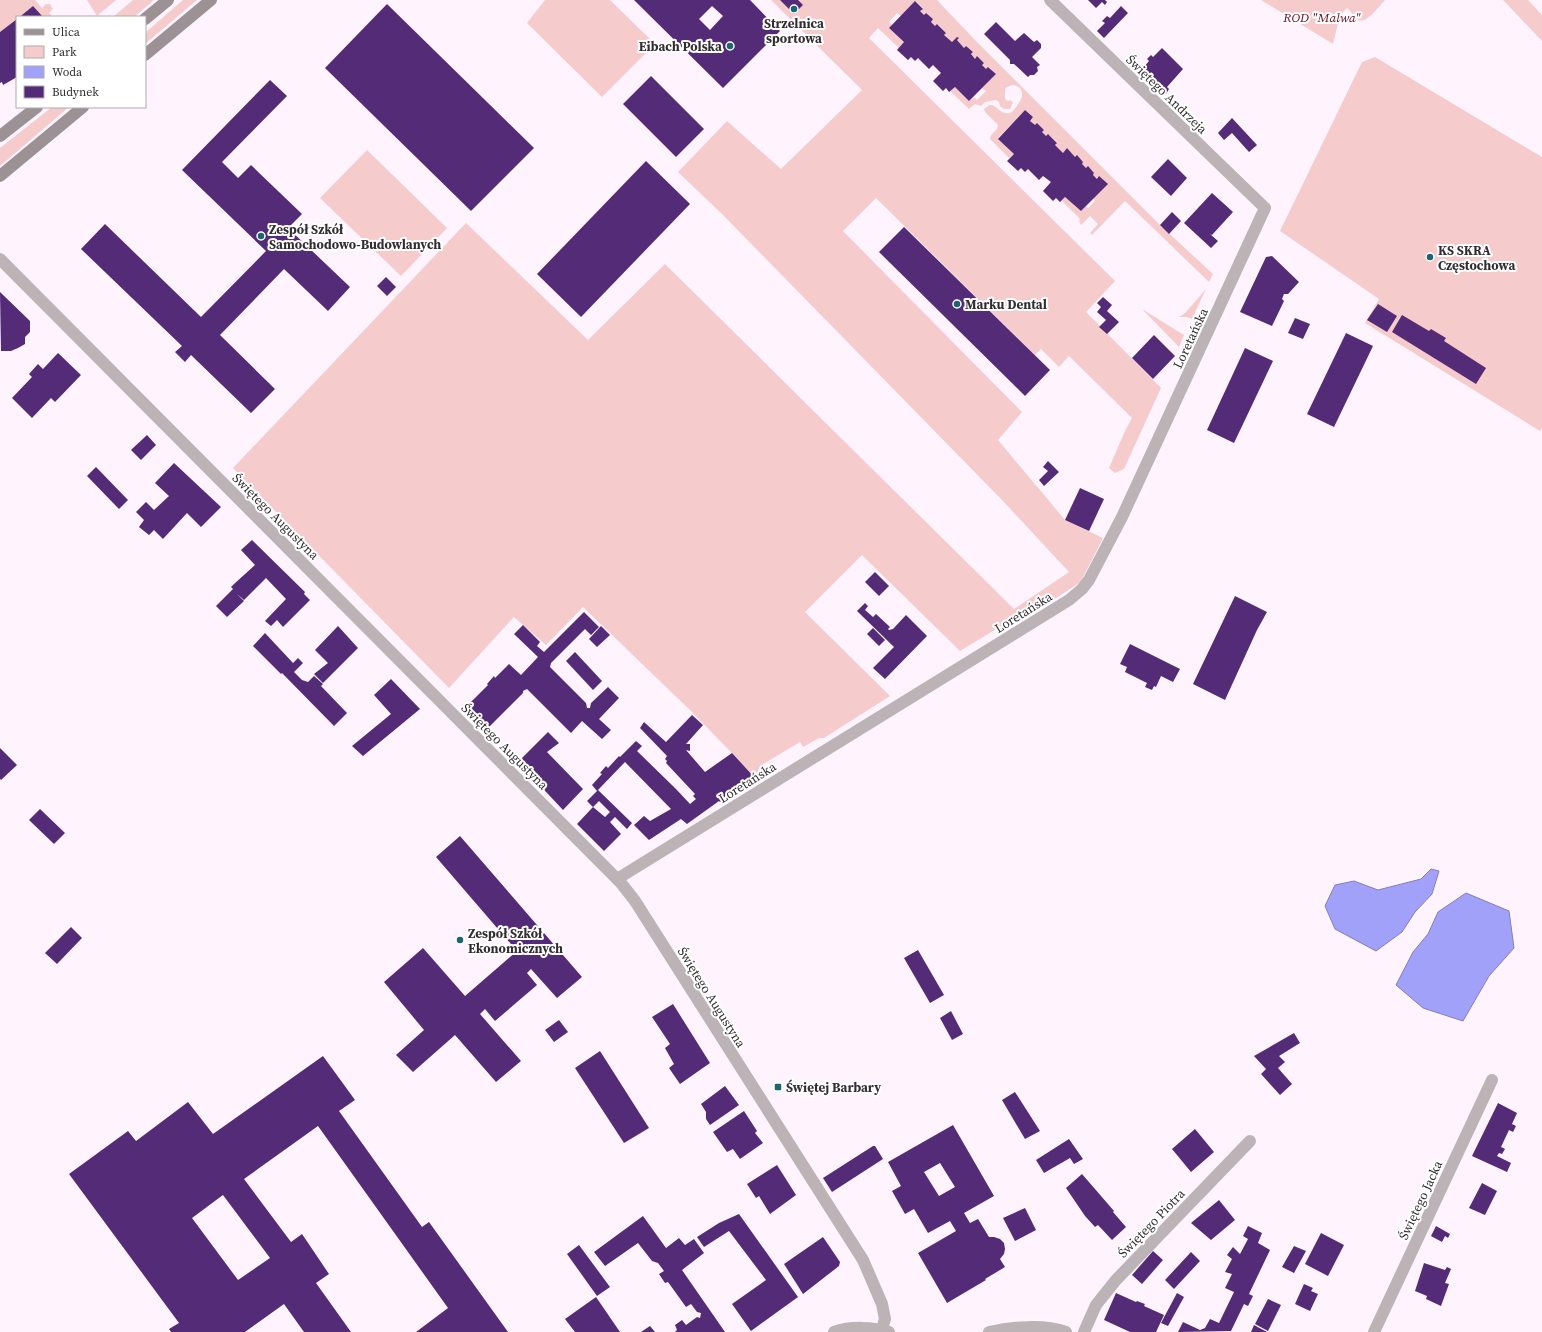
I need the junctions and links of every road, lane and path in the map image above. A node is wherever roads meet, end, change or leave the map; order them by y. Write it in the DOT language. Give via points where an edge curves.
graph roads {
  1 [pos="168,0"];
  2 [pos="211,0"];
  3 [pos="1050,0"];
  4 [pos="146,19"];
  5 [pos="146,54"];
  6 [pos="36,108"];
  7 [pos="82,108"];
  8 [pos="0,136"];
  9 [pos="0,176"];
  10 [pos="1265,208"];
  11 [pos="0,259"];
  12 [pos="617,879"];
  13 [pos="1492,1080"];
  14 [pos="1250,1141"];
  15 [pos="885,1331"];
  16 [pos="834,1332"];
  17 [pos="989,1332"];
  18 [pos="1066,1332"];
  19 [pos="1084,1332"];
  20 [pos="1374,1332"];
  1 -- 4 [label="main road"];
  2 -- 5 [label="main road"];
  3 -- 10 [label="street, Świętego Andrzeja"];
  6 -- 8 [label="main road"];
  7 -- 9 [label="main road"];
  10 -- 12 [label="street, Loretańska" via="1122,517 1082,589 1069,600"];
  11 -- 12 [label="street, Świętego Augustyna"];
  12 -- 15 [label="street, Świętego Augustyna" via="635,901 862,1260 882,1304"];
  13 -- 20 [label="street, Świętego Jacka"];
  14 -- 19 [label="street, Świętego Piotra" via="1116,1280 1096,1305"];
  15 -- 16 [label="street" via="850,1329"];
  17 -- 18 [label="street" via="1040,1328"];
}
